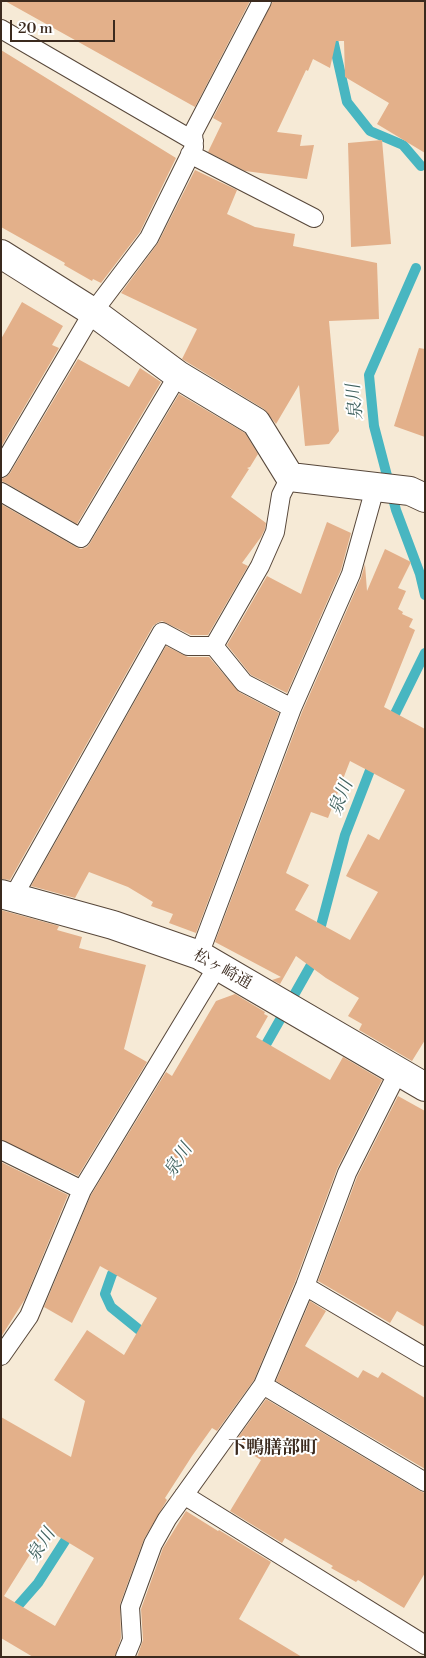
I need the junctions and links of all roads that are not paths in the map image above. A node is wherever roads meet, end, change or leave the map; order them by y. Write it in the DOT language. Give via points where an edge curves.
graph roads {
  1 [pos="262,1"];
  2 [pos="1,29"];
  3 [pos="192,148"];
  4 [pos="314,218"];
  5 [pos="1,254"];
  6 [pos="94,312"];
  7 [pos="178,375"];
  8 [pos="1,468"];
  9 [pos="290,477"];
  10 [pos="375,488"];
  11 [pos="1,492"];
  12 [pos="417,494"];
  13 [pos="214,646"];
  14 [pos="292,708"];
  15 [pos="7,895"];
  16 [pos="208,961"];
  17 [pos="417,1080"];
  18 [pos="1,1150"];
  19 [pos="82,1190"];
  20 [pos="305,1286"];
  21 [pos="1,1356"];
  22 [pos="425,1357"];
  23 [pos="263,1385"];
  24 [pos="425,1482"];
  25 [pos="184,1495"];
  26 [pos="425,1645"];
  27 [pos="125,1657"];
  1 -- 3 [label="lane" via="193,133"];
  2 -- 3 [label="lane"];
  3 -- 4 [label="lane"];
  3 -- 6 [label="lane" via="149,238"];
  5 -- 6 [label="street"];
  6 -- 7 [label="street"];
  6 -- 8 [label="lane"];
  7 -- 9 [label="street" via="256,422"];
  7 -- 11 [label="lane" via="81,538"];
  9 -- 10 [label="street"];
  9 -- 13 [label="lane" via="280,495 276,532"];
  10 -- 12 [label="street"];
  10 -- 14 [label="lane" via="351,574"];
  13 -- 14 [label="lane" via="244,683"];
  13 -- 15 [label="lane" via="188,646 162,632"];
  14 -- 16 [label="lane"];
  15 -- 16 [label="street, 松ヶ崎通" via="113,925"];
  16 -- 17 [label="street, 松ヶ崎通"];
  16 -- 19 [label="lane"];
  17 -- 20 [label="lane" via="347,1172"];
  18 -- 19 [label="lane"];
  19 -- 21 [label="lane" via="28,1316"];
  20 -- 22 [label="lane"];
  20 -- 23 [label="lane"];
  23 -- 24 [label="lane"];
  23 -- 25 [label="lane"];
  25 -- 26 [label="lane"];
  25 -- 27 [label="lane" via="153,1544 130,1607 132,1640"];
}
